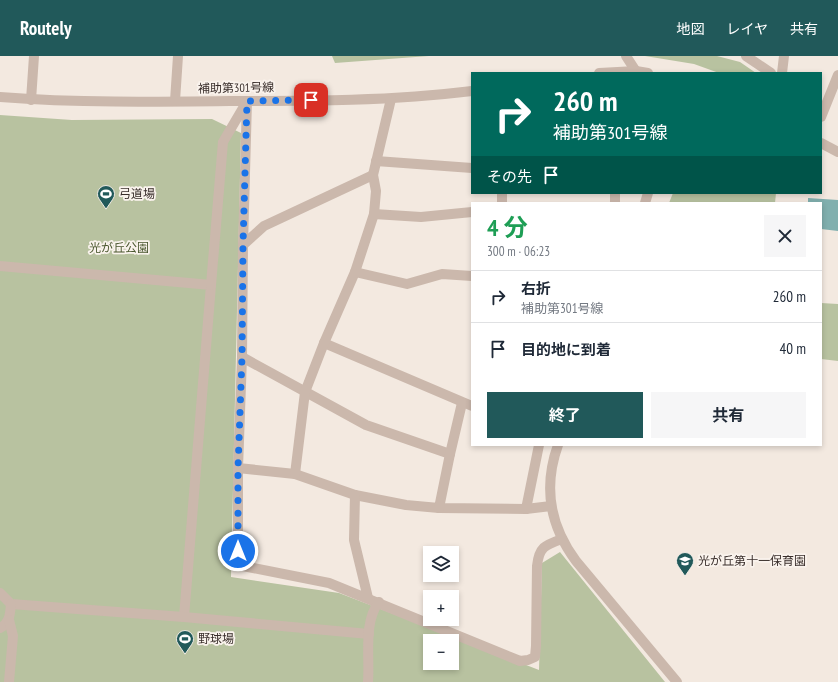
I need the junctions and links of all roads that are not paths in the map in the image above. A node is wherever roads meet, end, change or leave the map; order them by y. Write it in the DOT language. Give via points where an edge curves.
graph roads {
  1 [pos="34,56"];
  2 [pos="178,56"];
  3 [pos="626,56"];
  4 [pos="746,56"];
  5 [pos="784,56"];
  6 [pos="636,72"];
  7 [pos="770,72"];
  8 [pos="782,72"];
  9 [pos="838,75"];
  10 [pos="471,91"];
  11 [pos="0,97"];
  12 [pos="391,99"];
  13 [pos="31,100"];
  14 [pos="247,101"];
  15 [pos="175,102"];
  16 [pos="822,115"];
  17 [pos="822,144"];
  18 [pos="838,152"];
  19 [pos="376,161"];
  20 [pos="471,168"];
  21 [pos="373,175"];
  22 [pos="471,212"];
  23 [pos="374,214"];
  24 [pos="243,245"];
  25 [pos="0,266"];
  26 [pos="355,272"];
  27 [pos="471,276"];
  28 [pos="211,285"];
  29 [pos="324,343"];
  30 [pos="242,357"];
  31 [pos="305,392"];
  32 [pos="467,405"];
  33 [pos="539,446"];
  34 [pos="558,446"];
  35 [pos="450,454"];
  36 [pos="238,468"];
  37 [pos="295,474"];
  38 [pos="355,495"];
  39 [pos="551,506"];
  40 [pos="439,508"];
  41 [pos="526,509"];
  42 [pos="562,539"];
  43 [pos="0,594"];
  44 [pos="368,598"];
  45 [pos="378,602"];
  46 [pos="11,604"];
  47 [pos="184,617"];
  48 [pos="9,620"];
  49 [pos="0,628"];
  50 [pos="369,634"];
  51 [pos="9,682"];
  52 [pos="368,682"];
  53 [pos="677,682"];
  1 -- 13 [label="street"];
  2 -- 15 [label="street"];
  3 -- 6 [label="street"];
  4 -- 7 [label="street"];
  5 -- 8 [label="street"];
  9 -- 16 [label="street"];
  10 -- 12 [label="street, 補助第301号線"];
  11 -- 13 [label="street, 補助第301号線"];
  12 -- 14 [label="street, 補助第301号線"];
  12 -- 19 [label="street"];
  13 -- 15 [label="street, 補助第301号線"];
  14 -- 15 [label="street, 補助第301号線"];
  14 -- 24 [label="street"];
  14 -- 28 [label="street" via="223,142"];
  17 -- 18 [label="street"];
  19 -- 20 [label="street"];
  19 -- 21 [label="street"];
  21 -- 23 [label="street" via="376,191"];
  21 -- 24 [label="street" via="264,226"];
  22 -- 23 [label="street" via="421,217"];
  23 -- 26 [label="street"];
  24 -- 30 [label="street"];
  25 -- 28 [label="street"];
  26 -- 27 [label="street" via="407,284 442,274"];
  26 -- 29 [label="street"];
  28 -- 47 [label="street"];
  29 -- 31 [label="street"];
  29 -- 32 [label="street"];
  30 -- 31 [label="street"];
  30 -- 36 [label="street"];
  31 -- 35 [label="street" via="366,425"];
  31 -- 37 [label="street"];
  32 -- 35 [label="street"];
  33 -- 41 [label="street"];
  34 -- 39 [label="street" via="549,489"];
  35 -- 40 [label="street"];
  36 -- 37 [label="street"];
  36 -- 44 [label="street" via="238,565 329,582"];
  37 -- 38 [label="street"];
  38 -- 40 [label="street" via="406,505"];
  38 -- 44 [label="street" via="354,540"];
  39 -- 41 [label="street"];
  39 -- 42 [label="street"];
  40 -- 41 [label="street"];
  42 -- 45 [label="street" via="542,548 538,555 535,657 528,660 520,661"];
  42 -- 53 [label="street" via="576,562"];
  43 -- 46 [label="street"];
  44 -- 45 [label="street"];
  45 -- 50 [label="street" via="370,620"];
  46 -- 47 [label="street"];
  46 -- 48 [label="street"];
  47 -- 50 [label="street"];
  48 -- 49 [label="street"];
  48 -- 51 [label="street" via="13,636"];
  50 -- 52 [label="street"];
}
